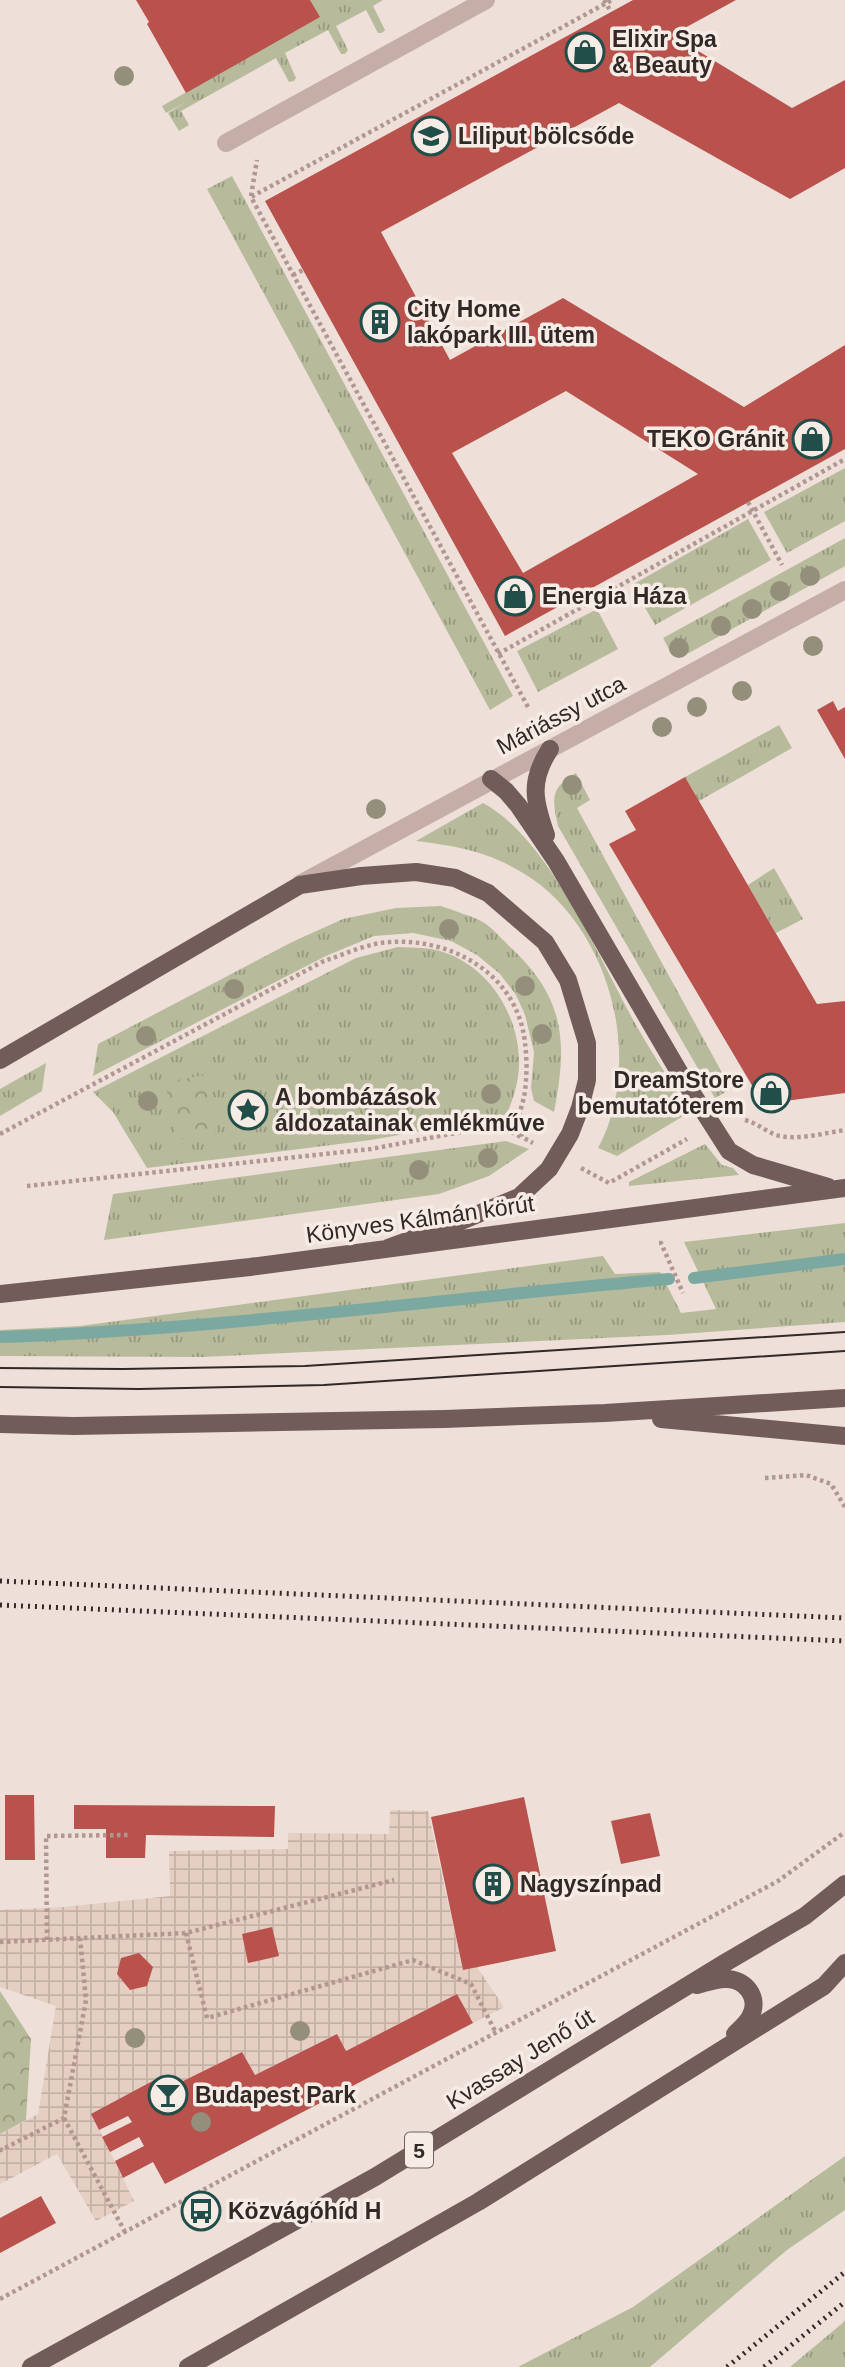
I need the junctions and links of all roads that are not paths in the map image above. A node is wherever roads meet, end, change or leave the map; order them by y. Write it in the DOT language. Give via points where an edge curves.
graph roads {
  1 [pos="485,0"];
  2 [pos="226,143"];
  3 [pos="845,590"];
  4 [pos="550,749"];
  5 [pos="491,779"];
  6 [pos="556,861"];
  7 [pos="300,885"];
  8 [pos="0,1059"];
  9 [pos="840,1188"];
  10 [pos="388,1248"];
  11 [pos="0,1294"];
  12 [pos="845,1398"];
  13 [pos="605,1413"];
  14 [pos="0,1424"];
  15 [pos="845,1436"];
  16 [pos="845,1884"];
  17 [pos="845,1963"];
  18 [pos="845,1972"];
  19 [pos="824,1986"];
  20 [pos="677,1992"];
  21 [pos="709,2058"];
  22 [pos="31,2367"];
  23 [pos="188,2367"];
  1 -- 2 [label="street"];
  3 -- 4 [label="street, Máriássy utca"];
  4 -- 5 [label="street, Máriássy utca"];
  4 -- 6 [label="main road" via="538,766 535,798"];
  5 -- 6 [label="main road" via="518,805"];
  5 -- 7 [label="street, Máriássy utca"];
  6 -- 9 [label="main road" via="729,1151 753,1165"];
  7 -- 8 [label="main road"];
  7 -- 10 [label="main road" via="416,872 455,878 488,893 545,942 568,980 587,1043 587,1080 570,1134 549,1169 519,1197"];
  9 -- 10 [label="main road, Könyves Kálmán körút"];
  10 -- 11 [label="main road, Könyves Kálmán körút"];
  12 -- 13 [label="main road"];
  13 -- 14 [label="main road" via="268,1423"];
  13 -- 15 [label="main road"];
  16 -- 20 [label="main road, Kvassay Jenő út / 5" via="805,1916"];
  17 -- 19 [label="main road"];
  18 -- 19 [label="street"];
  19 -- 21 [label="main road"];
  20 -- 21 [label="main road" via="725,1979 739,1981 750,1990 754,2004 750,2018"];
  20 -- 22 [label="main road, Kvassay Jenő út / 5" via="375,2177"];
  21 -- 23 [label="main road" via="457,2215"];
}
